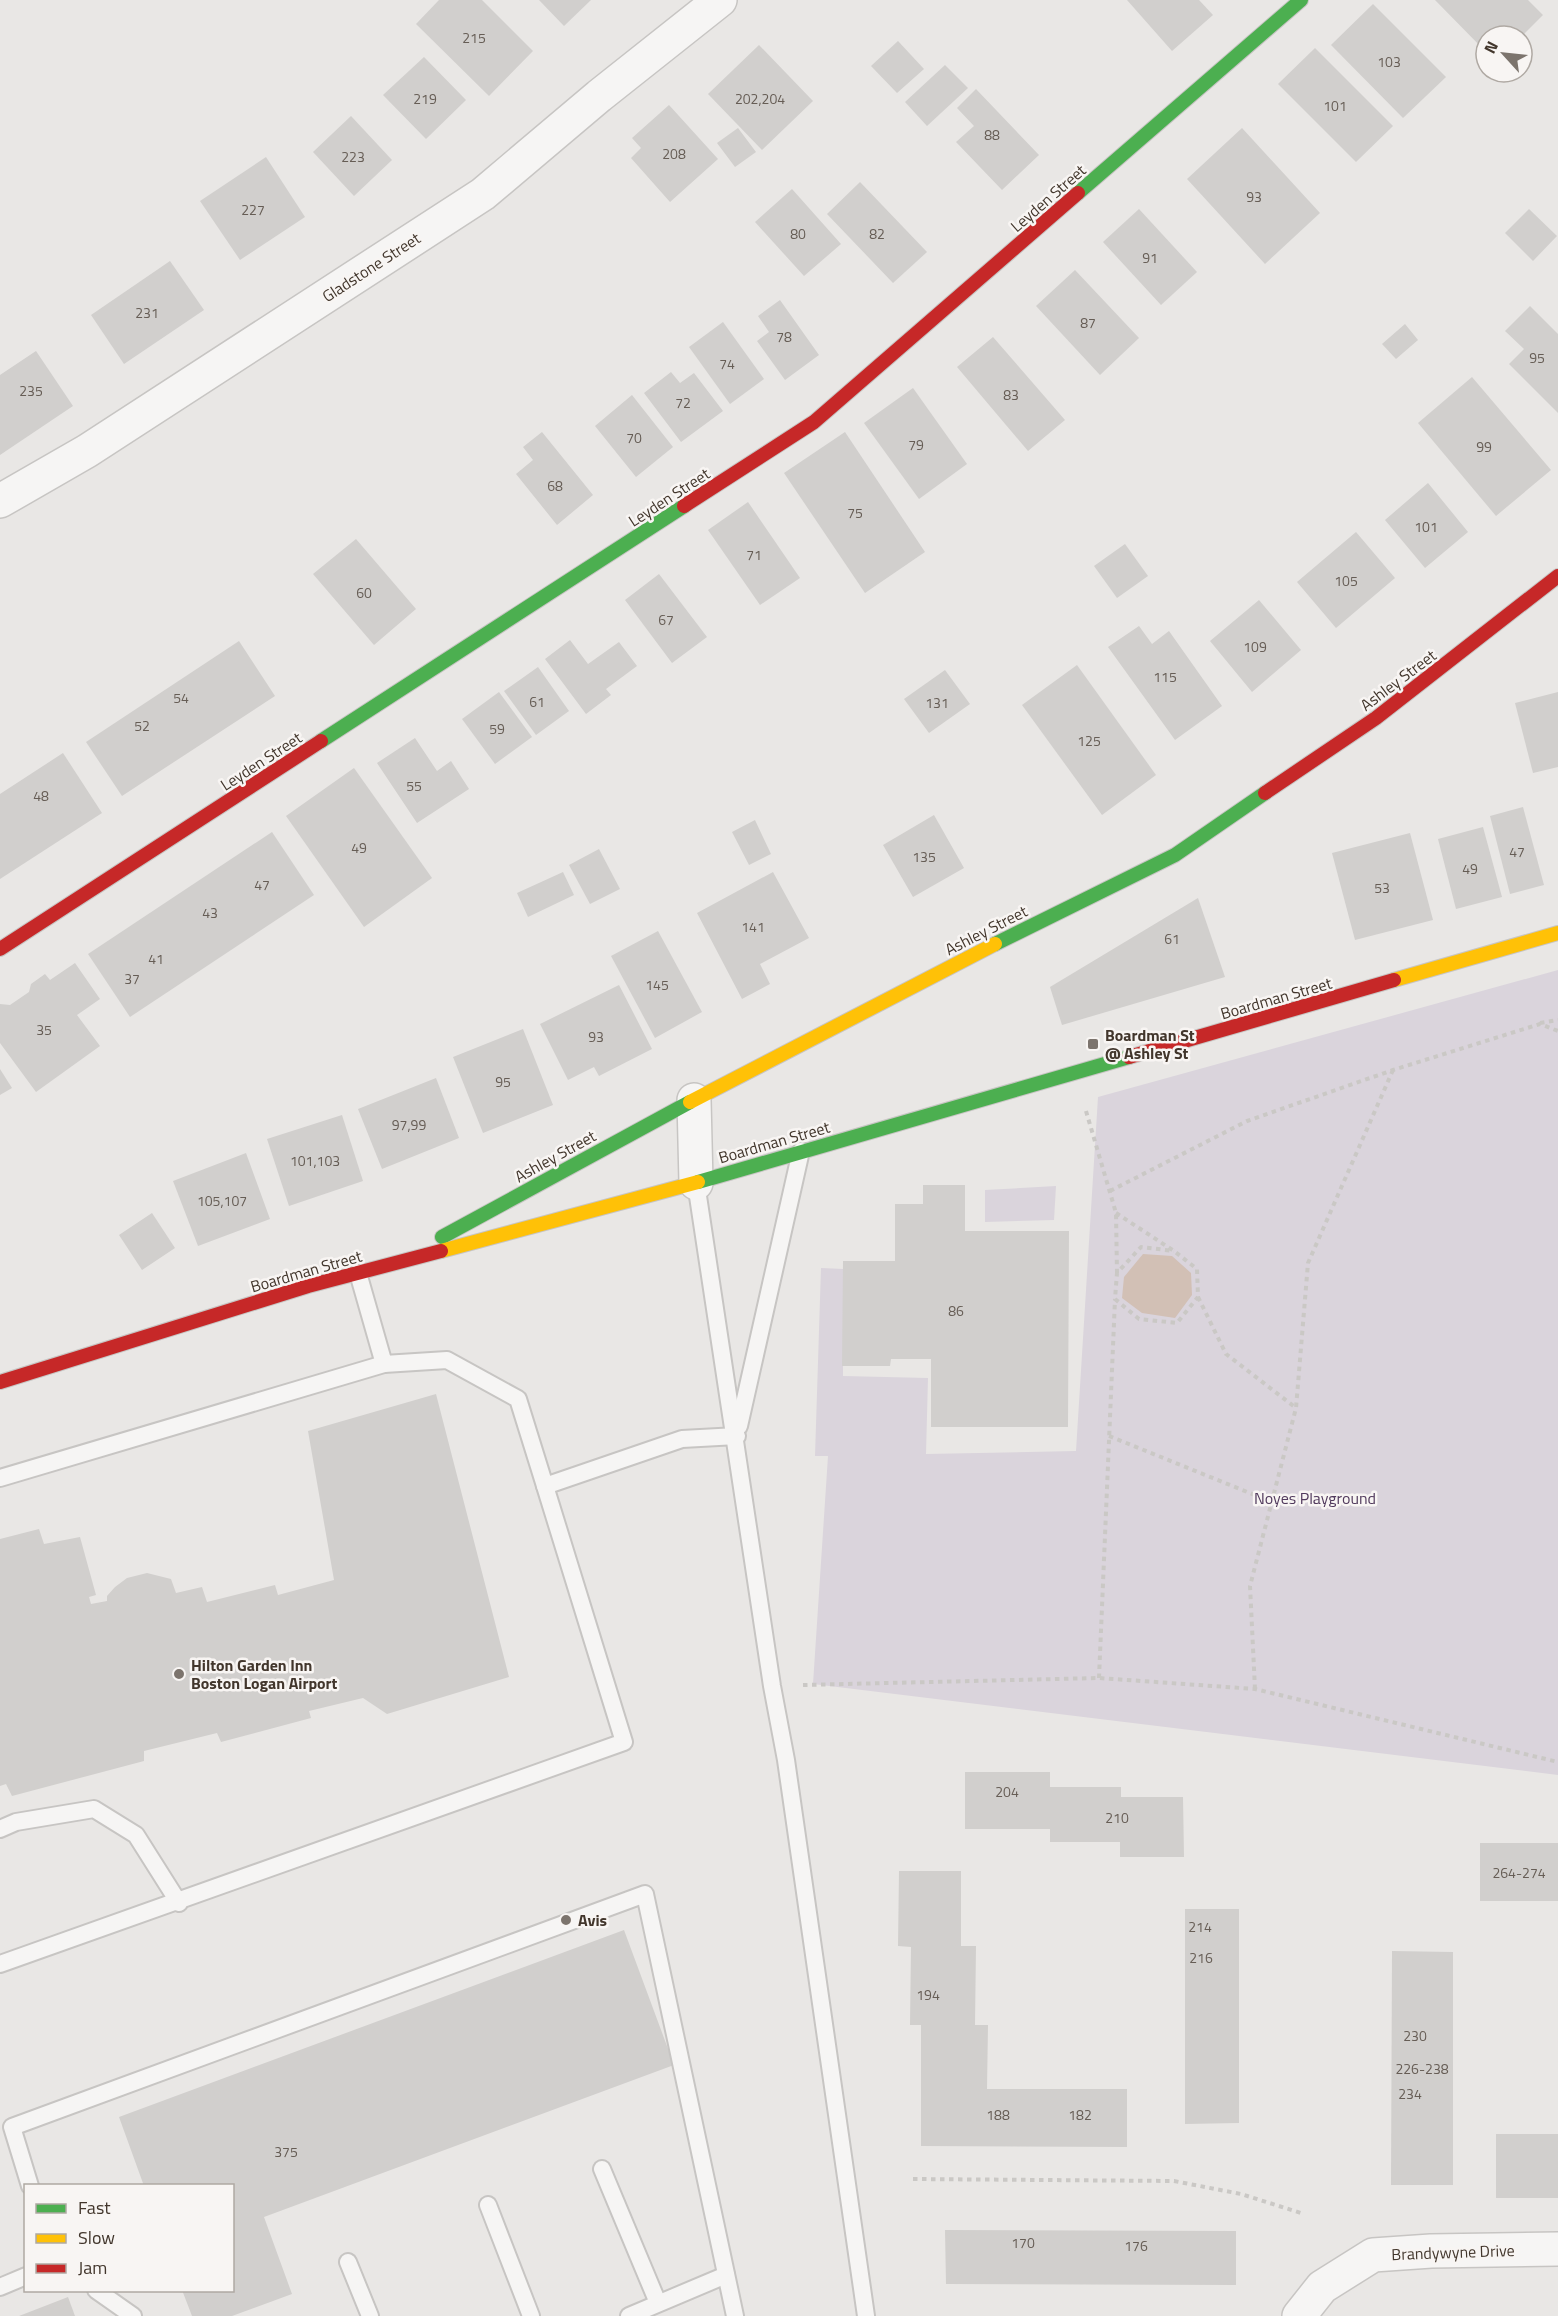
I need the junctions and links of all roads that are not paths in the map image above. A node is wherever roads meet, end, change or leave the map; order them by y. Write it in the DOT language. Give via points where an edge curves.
graph roads {
  1 [pos="720,0"];
  2 [pos="1301,0"];
  3 [pos="0,501"];
  4 [pos="1558,576"];
  5 [pos="1558,933"];
  6 [pos="0,949"];
  7 [pos="694,1100"];
  8 [pos="801,1151"];
  9 [pos="696,1183"];
  10 [pos="396,1262"];
  11 [pos="358,1274"];
  12 [pos="384,1364"];
  13 [pos="0,1382"];
  14 [pos="737,1436"];
  15 [pos="0,1478"];
  16 [pos="545,1486"];
  17 [pos="0,1829"];
  18 [pos="179,1903"];
  19 [pos="0,1964"];
  20 [pos="6,2129"];
  21 [pos="602,2169"];
  22 [pos="29,2184"];
  23 [pos="488,2205"];
  24 [pos="1558,2249"];
  25 [pos="348,2262"];
  26 [pos="726,2275"];
  27 [pos="24,2277"];
  28 [pos="0,2287"];
  29 [pos="99,2292"];
  30 [pos="658,2303"];
  31 [pos="133,2316"];
  32 [pos="370,2316"];
  33 [pos="531,2316"];
  34 [pos="629,2316"];
  35 [pos="735,2316"];
  36 [pos="866,2316"];
  37 [pos="1299,2316"];
  1 -- 3 [label="street, Gladstone Street" via="483,194 87,451"];
  2 -- 6 [label="street, Leyden Street" via="814,422"];
  4 -- 7 [label="street, Ashley Street" via="1376,718 1175,855"];
  5 -- 8 [label="street, Boardman Street"];
  7 -- 9 [label="street"];
  7 -- 10 [label="street, Ashley Street"];
  8 -- 9 [label="street, Boardman Street"];
  8 -- 14 [label="lane"];
  9 -- 10 [label="street, Boardman Street"];
  9 -- 14 [label="lane"];
  10 -- 11 [label="street, Boardman Street"];
  11 -- 12 [label="lane"];
  11 -- 13 [label="street, Boardman Street"];
  12 -- 15 [label="lane"];
  12 -- 16 [label="lane" via="447,1360 518,1399"];
  14 -- 16 [label="lane" via="682,1439"];
  14 -- 36 [label="lane"];
  16 -- 18 [label="lane" via="624,1742"];
  17 -- 18 [label="lane" via="16,1822 94,1809 136,1835"];
  18 -- 19 [label="lane"];
  20 -- 22 [label="lane"];
  20 -- 26 [label="lane" via="645,1894"];
  21 -- 30 [label="lane"];
  23 -- 33 [label="lane"];
  24 -- 37 [label="street, Brandywyne Drive" via="1373,2254 1322,2287"];
  25 -- 32 [label="lane"];
  26 -- 30 [label="lane"];
  26 -- 35 [label="lane"];
  27 -- 28 [label="lane"];
  29 -- 31 [label="lane"];
  30 -- 34 [label="lane"];
}
